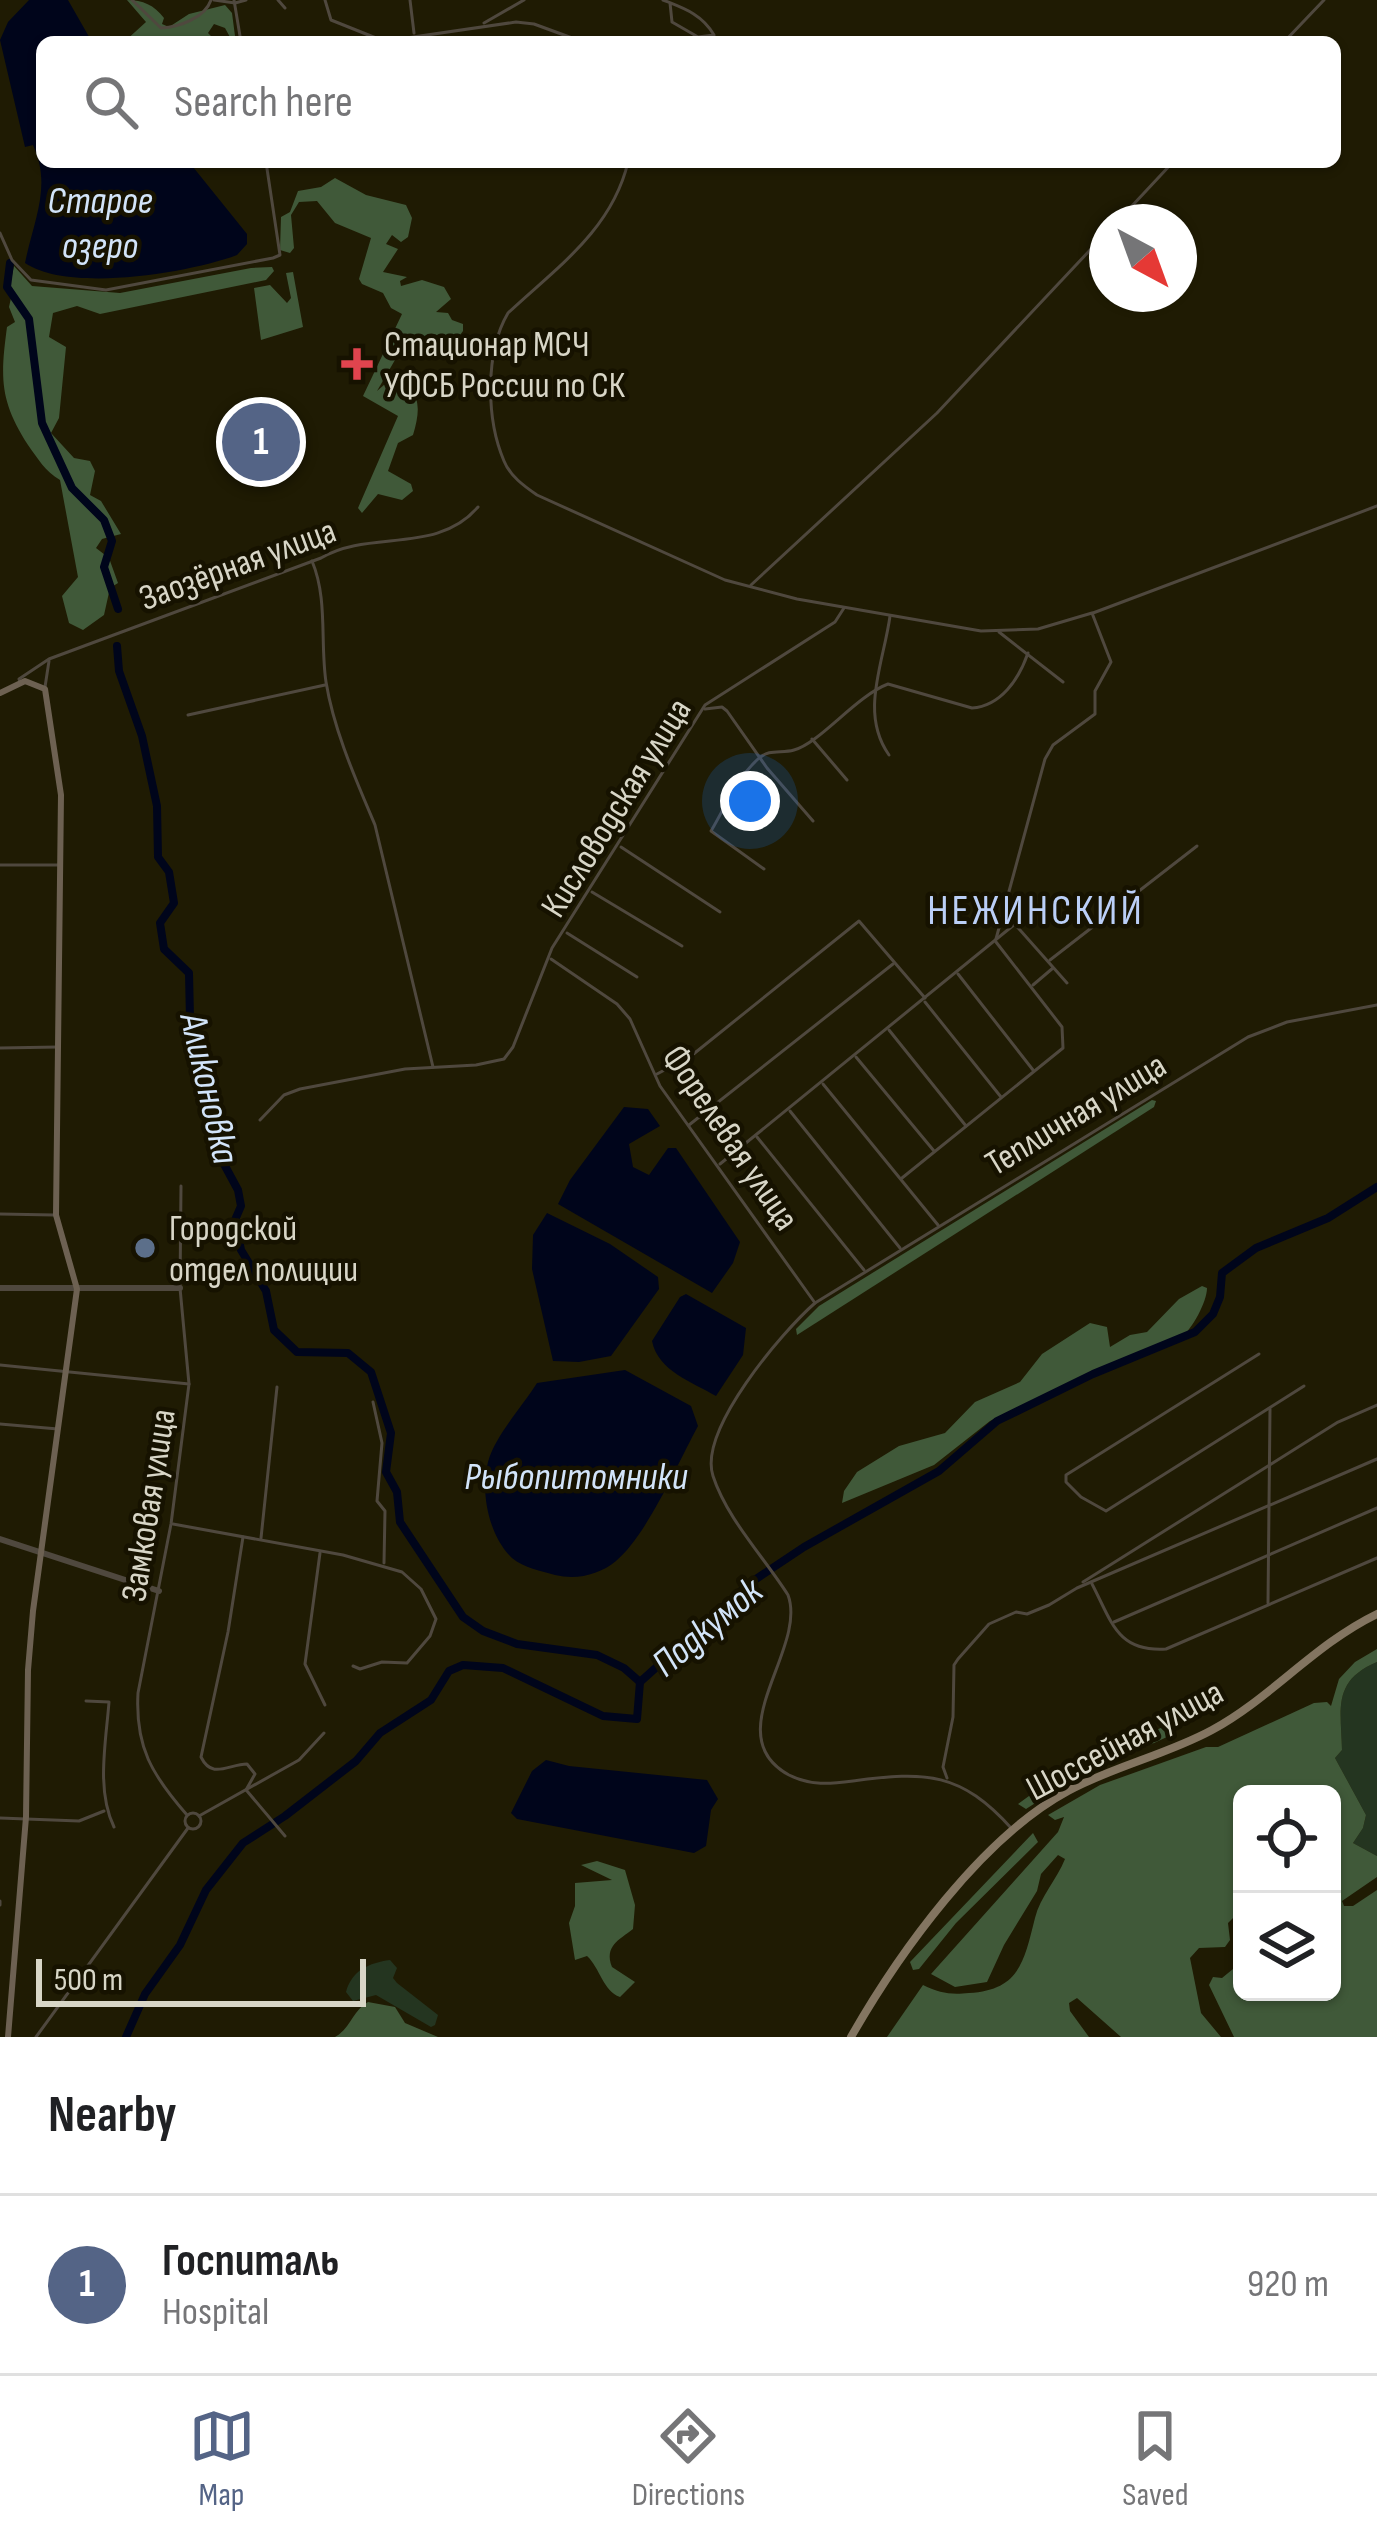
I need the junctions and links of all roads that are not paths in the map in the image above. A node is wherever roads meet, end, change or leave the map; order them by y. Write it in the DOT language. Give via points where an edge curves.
graph roads {
  1 [pos="132,0"];
  2 [pos="212,0"];
  3 [pos="246,0"];
  4 [pos="278,0"];
  5 [pos="325,0"];
  6 [pos="410,0"];
  7 [pos="524,0"];
  8 [pos="663,0"];
  9 [pos="1324,0"];
  10 [pos="234,2"];
  11 [pos="670,4"];
  12 [pos="285,8"];
  13 [pos="477,27"];
  14 [pos="447,32"];
  15 [pos="414,35"];
  16 [pos="240,36"];
  17 [pos="368,36"];
  18 [pos="408,36"];
  19 [pos="448,36"];
  20 [pos="567,36"];
  21 [pos="696,36"];
  22 [pos="706,36"];
  23 [pos="1291,36"];
  24 [pos="267,168"];
  25 [pos="626,168"];
  26 [pos="1166,168"];
  27 [pos="1134,204"];
  28 [pos="0,232"];
  29 [pos="1089,251"];
  30 [pos="1377,506"];
  31 [pos="478,508"];
  32 [pos="312,561"];
  33 [pos="751,586"];
  34 [pos="844,607"];
  35 [pos="1092,613"];
  36 [pos="890,614"];
  37 [pos="998,632"];
  38 [pos="1028,653"];
  39 [pos="49,659"];
  40 [pos="20,682"];
  41 [pos="1063,682"];
  42 [pos="327,684"];
  43 [pos="45,689"];
  44 [pos="875,690"];
  45 [pos="0,693"];
  46 [pos="703,710"];
  47 [pos="188,715"];
  48 [pos="811,738"];
  49 [pos="889,754"];
  50 [pos="760,757"];
  51 [pos="847,781"];
  52 [pos="813,821"];
  53 [pos="620,846"];
  54 [pos="1197,846"];
  55 [pos="0,865"];
  56 [pos="61,866"];
  57 [pos="764,868"];
  58 [pos="591,891"];
  59 [pos="1004,911"];
  60 [pos="720,912"];
  61 [pos="1015,924"];
  62 [pos="565,932"];
  63 [pos="996,940"];
  64 [pos="682,946"];
  65 [pos="550,958"];
  66 [pos="1049,960"];
  67 [pos="895,963"];
  68 [pos="1055,967"];
  69 [pos="957,972"];
  70 [pos="637,976"];
  71 [pos="1067,983"];
  72 [pos="1032,985"];
  73 [pos="924,999"];
  74 [pos="1377,1006"];
  75 [pos="888,1029"];
  76 [pos="59,1047"];
  77 [pos="0,1048"];
  78 [pos="855,1056"];
  79 [pos="434,1069"];
  80 [pos="1034,1071"];
  81 [pos="656,1075"];
  82 [pos="822,1083"];
  83 [pos="1002,1099"];
  84 [pos="788,1109"];
  85 [pos="260,1120"];
  86 [pos="688,1125"];
  87 [pos="966,1126"];
  88 [pos="756,1136"];
  89 [pos="934,1152"];
  90 [pos="719,1166"];
  91 [pos="902,1178"];
  92 [pos="181,1186"];
  93 [pos="0,1214"];
  94 [pos="56,1215"];
  95 [pos="938,1226"];
  96 [pos="901,1249"];
  97 [pos="865,1271"];
  98 [pos="0,1288"];
  99 [pos="77,1288"];
  100 [pos="180,1288"];
  101 [pos="815,1303"];
  102 [pos="1259,1354"];
  103 [pos="0,1365"];
  104 [pos="67,1369"];
  105 [pos="189,1384"];
  106 [pos="1304,1386"];
  107 [pos="277,1387"];
  108 [pos="373,1402"];
  109 [pos="1377,1405"];
  110 [pos="1269,1408"];
  111 [pos="0,1424"];
  112 [pos="59,1429"];
  113 [pos="1377,1460"];
  114 [pos="1272,1463"];
  115 [pos="1270,1505"];
  116 [pos="1377,1508"];
  117 [pos="172,1524"];
  118 [pos="243,1535"];
  119 [pos="0,1539"];
  120 [pos="260,1539"];
  121 [pos="321,1551"];
  122 [pos="41,1552"];
  123 [pos="1269,1555"];
  124 [pos="1377,1558"];
  125 [pos="384,1565"];
  126 [pos="1091,1582"];
  127 [pos="1077,1588"];
  128 [pos="159,1592"];
  129 [pos="1268,1605"];
  130 [pos="1377,1614"];
  131 [pos="1112,1622"];
  132 [pos="352,1666"];
  133 [pos="86,1701"];
  134 [pos="325,1706"];
  135 [pos="324,1733"];
  136 [pos="947,1779"];
  137 [pos="246,1790"];
  138 [pos="106,1810"];
  139 [pos="187,1815"];
  140 [pos="200,1816"];
  141 [pos="26,1817"];
  142 [pos="0,1818"];
  143 [pos="114,1827"];
  144 [pos="188,1828"];
  145 [pos="1013,1830"];
  146 [pos="285,1836"];
  147 [pos="10,2035"];
  148 [pos="36,2037"];
  149 [pos="851,2037"];
  1 -- 2 [label="street" via="161,28 200,14"];
  2 -- 10 [label="street"];
  3 -- 10 [label="street"];
  4 -- 12 [label="street"];
  5 -- 17 [label="street" via="331,20"];
  6 -- 15 [label="street"];
  7 -- 13 [label="street"];
  8 -- 11 [label="street"];
  9 -- 23 [label="street"];
  10 -- 16 [label="street"];
  11 -- 21 [label="street" via="672,22"];
  11 -- 22 [label="street" via="696,15 715,35"];
  13 -- 14 [label="street"];
  13 -- 20 [label="street" via="516,22"];
  14 -- 15 [label="street"];
  14 -- 19 [label="street"];
  15 -- 18 [label="street"];
  24 -- 28 [label="street" via="280,255 106,290 31,280"];
  25 -- 33 [label="street" via="595,230 499,328 490,364 502,460 537,495"];
  26 -- 27 [label="street"];
  29 -- 33 [label="street" via="937,413"];
  30 -- 35 [label="street"];
  31 -- 32 [label="street, Заозёрная улица" via="446,532 339,548"];
  32 -- 39 [label="street, Заозёрная улица"];
  32 -- 42 [label="street"];
  33 -- 34 [label="street"];
  34 -- 36 [label="street"];
  34 -- 46 [label="street, Кисловодская улица" via="836,622"];
  35 -- 37 [label="street"];
  35 -- 59 [label="street" via="1111,662 1095,691 1094,714 1045,759"];
  36 -- 37 [label="street"];
  36 -- 44 [label="street"];
  37 -- 38 [label="street"];
  38 -- 41 [label="street"];
  38 -- 44 [label="street" via="1018,678 982,707 896,685"];
  39 -- 40 [label="street, Заозёрная улица"];
  39 -- 43 [label="street"];
  40 -- 43 [label="main road"];
  40 -- 45 [label="main road"];
  42 -- 47 [label="street"];
  42 -- 79 [label="street" via="375,824"];
  43 -- 56 [label="main road" via="59,770"];
  44 -- 48 [label="street"];
  44 -- 49 [label="street" via="876,733"];
  46 -- 50 [label="street" via="727,711"];
  46 -- 53 [label="street, Кисловодская улица"];
  48 -- 50 [label="street" via="791,752"];
  48 -- 51 [label="street"];
  50 -- 52 [label="street"];
  50 -- 57 [label="street" via="711,831"];
  53 -- 58 [label="street, Кисловодская улица"];
  53 -- 60 [label="street"];
  54 -- 66 [label="street"];
  55 -- 56 [label="street"];
  56 -- 76 [label="main road"];
  58 -- 62 [label="street, Кисловодская улица"];
  58 -- 64 [label="street"];
  59 -- 61 [label="street"];
  59 -- 63 [label="street"];
  61 -- 63 [label="street"];
  61 -- 66 [label="street"];
  62 -- 65 [label="street, Кисловодская улица"];
  62 -- 70 [label="street"];
  63 -- 69 [label="street"];
  63 -- 72 [label="street"];
  65 -- 79 [label="street, Кисловодская улица" via="504,1059"];
  65 -- 81 [label="street, Форелевая улица" via="617,1004"];
  66 -- 68 [label="street"];
  67 -- 73 [label="street"];
  67 -- 81 [label="street" via="859,921 691,1057"];
  67 -- 86 [label="street"];
  68 -- 71 [label="street"];
  68 -- 72 [label="street"];
  69 -- 73 [label="street"];
  69 -- 80 [label="street"];
  72 -- 80 [label="street" via="1062,1027 1063,1048"];
  73 -- 75 [label="street"];
  73 -- 83 [label="street"];
  74 -- 95 [label="street, Тепличная улица" via="1248,1036"];
  75 -- 78 [label="street"];
  75 -- 87 [label="street"];
  76 -- 77 [label="street"];
  76 -- 94 [label="main road"];
  78 -- 82 [label="street"];
  78 -- 89 [label="street"];
  79 -- 85 [label="street" via="290,1091"];
  80 -- 83 [label="street"];
  81 -- 86 [label="street, Форелевая улица"];
  82 -- 84 [label="street"];
  82 -- 91 [label="street"];
  83 -- 87 [label="street"];
  84 -- 88 [label="street"];
  84 -- 96 [label="street"];
  86 -- 90 [label="street, Форелевая улица"];
  87 -- 89 [label="street"];
  88 -- 90 [label="street"];
  88 -- 97 [label="street"];
  89 -- 91 [label="street"];
  90 -- 101 [label="street, Форелевая улица"];
  91 -- 95 [label="street"];
  92 -- 100 [label="street, Замковая улица"];
  93 -- 94 [label="street"];
  94 -- 99 [label="main road"];
  95 -- 96 [label="street, Тепличная улица"];
  96 -- 97 [label="street, Тепличная улица"];
  97 -- 101 [label="street, Тепличная улица"];
  98 -- 99 [label="street"];
  99 -- 100 [label="street"];
  99 -- 104 [label="main road"];
  100 -- 105 [label="street, Замковая улица"];
  101 -- 136 [label="street, Тепличная улица" via="762,1360 711,1452 718,1489 793,1614 764,1699 764,1746 793,1777 816,1784"];
  102 -- 110 [label="street" via="1064,1478 1106,1511"];
  103 -- 104 [label="street"];
  104 -- 105 [label="street"];
  104 -- 112 [label="main road"];
  105 -- 117 [label="street, Замковая улица"];
  106 -- 110 [label="street"];
  107 -- 120 [label="street"];
  108 -- 125 [label="street" via="381,1431"];
  109 -- 114 [label="street"];
  110 -- 114 [label="street"];
  111 -- 112 [label="street"];
  112 -- 122 [label="main road"];
  113 -- 115 [label="street"];
  114 -- 115 [label="street"];
  114 -- 127 [label="street"];
  115 -- 123 [label="street"];
  115 -- 126 [label="street"];
  116 -- 123 [label="street"];
  117 -- 118 [label="street"];
  117 -- 128 [label="street, Замковая улица"];
  118 -- 120 [label="street"];
  118 -- 137 [label="street" via="201,1757 219,1771 248,1764 255,1774"];
  119 -- 122 [label="street"];
  120 -- 121 [label="street"];
  121 -- 125 [label="street"];
  121 -- 134 [label="street" via="305,1664"];
  122 -- 128 [label="street"];
  122 -- 141 [label="main road" via="28,1670"];
  123 -- 129 [label="street"];
  123 -- 131 [label="street"];
  124 -- 129 [label="street"];
  125 -- 132 [label="street" via="421,1589 435,1627 406,1663"];
  126 -- 127 [label="street"];
  126 -- 131 [label="street"];
  127 -- 136 [label="street" via="976,1634 954,1665"];
  128 -- 139 [label="street, Замковая улица" via="138,1732 154,1774"];
  129 -- 131 [label="street" via="1166,1648 1134,1647"];
  130 -- 145 [label="main road, Шоссейная улица" via="1211,1730 1080,1784"];
  133 -- 138 [label="street" via="109,1702"];
  135 -- 137 [label="street" via="299,1760"];
  136 -- 145 [label="street" via="982,1798"];
  137 -- 140 [label="street"];
  137 -- 146 [label="street"];
  138 -- 141 [label="street" via="79,1821"];
  138 -- 143 [label="street"];
  139 -- 140 [label="street"];
  139 -- 144 [label="street"];
  140 -- 144 [label="street" via="199,1826"];
  141 -- 142 [label="street"];
  141 -- 147 [label="main road"];
  144 -- 148 [label="street"];
  145 -- 149 [label="main road, Шоссейная улица" via="896,1960"];
}
